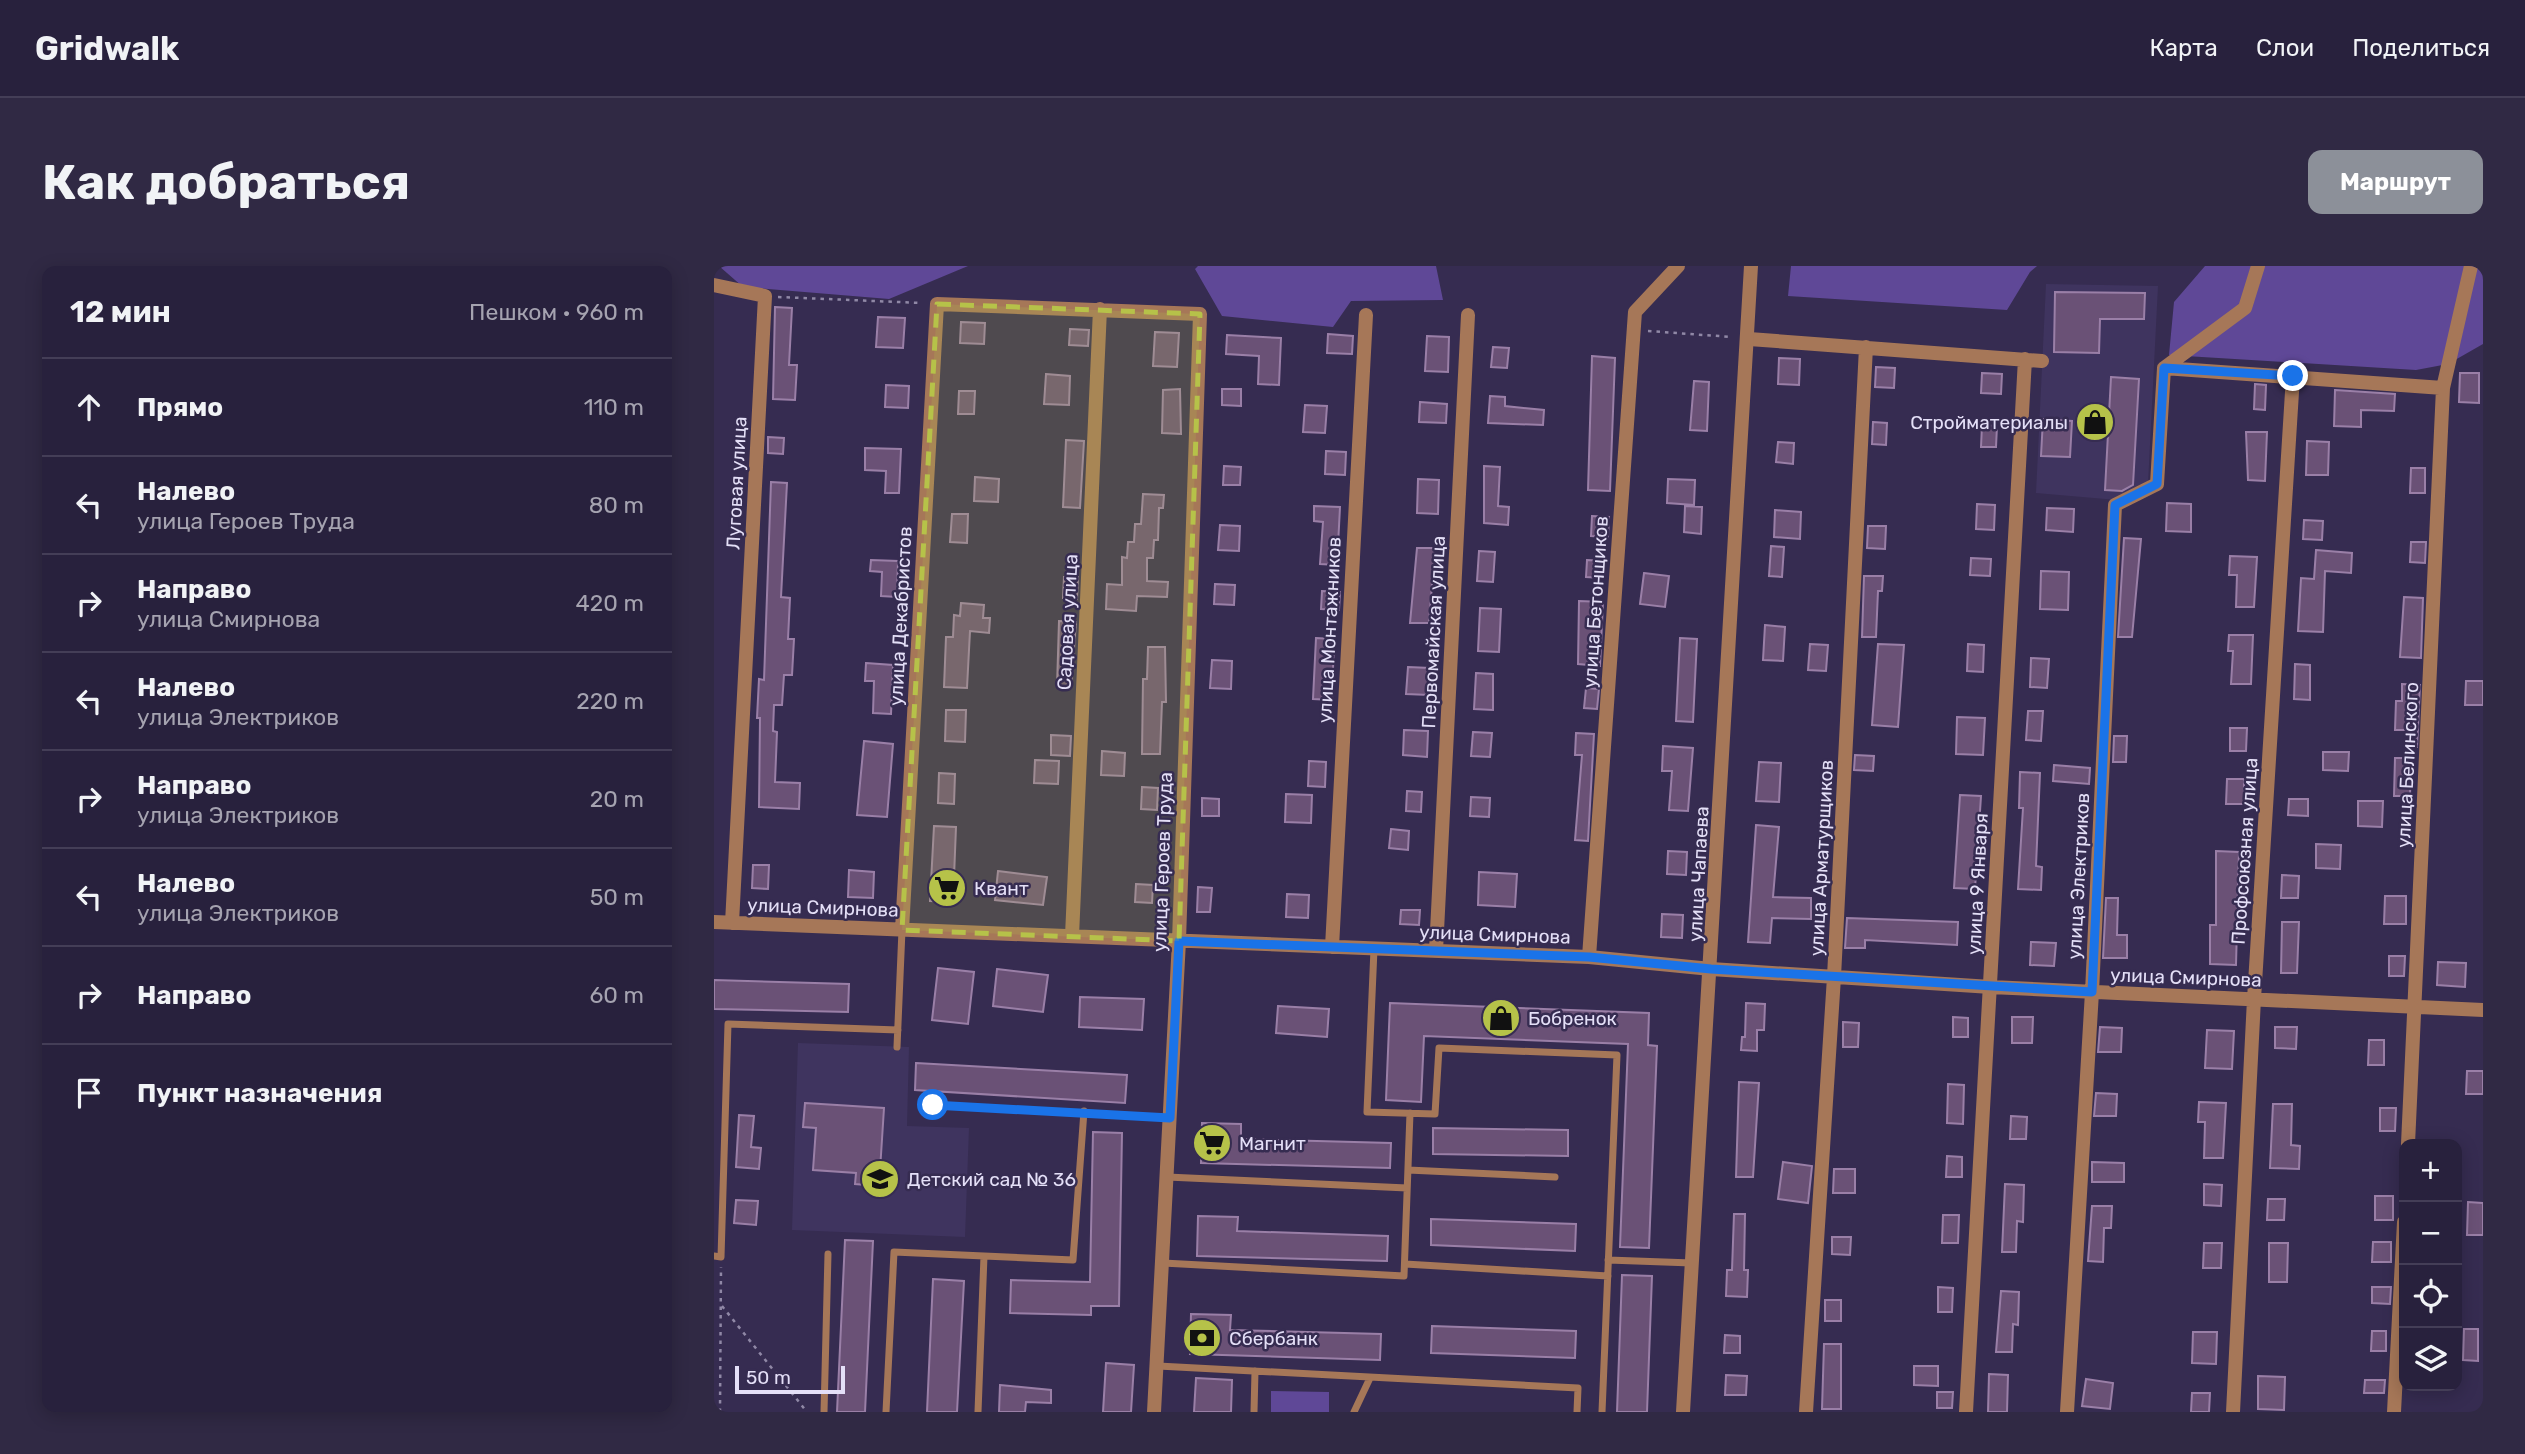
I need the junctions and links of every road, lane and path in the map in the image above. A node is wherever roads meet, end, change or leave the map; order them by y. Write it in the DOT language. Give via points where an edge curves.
graph roads {
  1 [pos="1678,266"];
  2 [pos="1751,266"];
  3 [pos="2258,266"];
  4 [pos="2471,266"];
  5 [pos="714,285"];
  6 [pos="765,296"];
  7 [pos="937,304"];
  8 [pos="1100,309"];
  9 [pos="1366,315"];
  10 [pos="1468,315"];
  11 [pos="1634,330"];
  12 [pos="1749,339"];
  13 [pos="1866,347"];
  14 [pos="2025,359"];
  15 [pos="2042,360"];
  16 [pos="2164,368"];
  17 [pos="2293,376"];
  18 [pos="2443,388"];
  19 [pos="714,922"];
  20 [pos="732,923"];
  21 [pos="902,930"];
  22 [pos="1072,936"];
  23 [pos="1179,941"];
  24 [pos="1332,947"];
  25 [pos="1374,948"];
  26 [pos="1436,951"];
  27 [pos="1589,957"];
  28 [pos="1711,969"];
  29 [pos="1834,977"];
  30 [pos="1991,987"];
  31 [pos="2092,992"];
  32 [pos="2254,999"];
  33 [pos="2415,1009"];
  34 [pos="2483,1010"];
  35 [pos="898,1030"];
  36 [pos="897,1047"];
  37 [pos="933,1105"];
  38 [pos="1084,1111"];
  39 [pos="1410,1113"];
  40 [pos="1170,1118"];
  41 [pos="2408,1139"];
  42 [pos="1408,1170"];
  43 [pos="1167,1177"];
  44 [pos="1555,1177"];
  45 [pos="1407,1188"];
  46 [pos="828,1254"];
  47 [pos="717,1256"];
  48 [pos="984,1256"];
  49 [pos="1608,1260"];
  50 [pos="1163,1263"];
  51 [pos="1692,1263"];
  52 [pos="1405,1264"];
  53 [pos="2402,1265"];
  54 [pos="1608,1276"];
  55 [pos="722,1306"];
  56 [pos="1158,1366"];
  57 [pos="1255,1371"];
  58 [pos="1370,1378"];
  59 [pos="720,1412"];
  60 [pos="807,1412"];
  61 [pos="824,1412"];
  62 [pos="887,1412"];
  63 [pos="978,1412"];
  64 [pos="1154,1412"];
  65 [pos="1254,1412"];
  66 [pos="1354,1412"];
  67 [pos="1577,1412"];
  68 [pos="1602,1412"];
  69 [pos="1683,1412"];
  70 [pos="1806,1412"];
  71 [pos="1966,1412"];
  72 [pos="2067,1412"];
  73 [pos="2233,1412"];
  74 [pos="2394,1412"];
  1 -- 11 [label="street, улица Бетонщиков" via="1635,312"];
  2 -- 12 [label="street, улица Чапаева"];
  3 -- 16 [label="street" via="2245,308"];
  4 -- 18 [label="street, улица Белинского"];
  5 -- 6 [label="street"];
  6 -- 7 [label="path"];
  6 -- 20 [label="street, Луговая улица"];
  7 -- 8 [label="street"];
  7 -- 21 [label="street, улица Декабристов"];
  8 -- 22 [label="street, Садовая улица"];
  8 -- 23 [label="street, улица Героев Труда" via="1200,314"];
  9 -- 24 [label="street, улица Монтажников"];
  10 -- 26 [label="street, Первомайская улица"];
  11 -- 12 [label="path"];
  11 -- 27 [label="street, улица Бетонщиков"];
  12 -- 13 [label="street"];
  12 -- 28 [label="street, улица Чапаева"];
  13 -- 14 [label="street"];
  13 -- 29 [label="street, улица Арматурщиков"];
  14 -- 15 [label="street"];
  14 -- 30 [label="street, улица 9 Января"];
  16 -- 17 [label="street"];
  16 -- 31 [label="street, улица Электриков" via="2157,484 2115,505"];
  17 -- 18 [label="street"];
  17 -- 32 [label="street, Профсоюзная улица"];
  18 -- 33 [label="street, улица Белинского"];
  19 -- 20 [label="street, улица Смирнова"];
  20 -- 21 [label="street, улица Смирнова"];
  21 -- 22 [label="street, улица Смирнова"];
  21 -- 35 [label="lane"];
  22 -- 23 [label="street, улица Смирнова"];
  23 -- 24 [label="street, улица Смирнова"];
  23 -- 40 [label="street, улица Героев Труда"];
  24 -- 25 [label="street, улица Смирнова"];
  25 -- 26 [label="street, улица Смирнова"];
  25 -- 39 [label="lane" via="1367,1112"];
  26 -- 27 [label="street, улица Смирнова"];
  27 -- 28 [label="street, улица Смирнова"];
  28 -- 29 [label="street, улица Смирнова"];
  28 -- 51 [label="street, улица Чапаева"];
  29 -- 30 [label="street, улица Смирнова"];
  29 -- 70 [label="street, улица Арматурщиков"];
  30 -- 31 [label="street, улица Смирнова"];
  30 -- 71 [label="street, улица 9 Января"];
  31 -- 32 [label="street, улица Смирнова"];
  31 -- 72 [label="street, улица Электриков"];
  32 -- 33 [label="street, улица Смирнова"];
  32 -- 73 [label="street, Профсоюзная улица"];
  33 -- 34 [label="street, улица Смирнова"];
  33 -- 41 [label="street, улица Белинского"];
  35 -- 36 [label="lane"];
  35 -- 47 [label="lane" via="728,1024"];
  37 -- 38 [label="lane"];
  38 -- 40 [label="lane"];
  38 -- 48 [label="lane" via="1073,1260"];
  39 -- 42 [label="lane"];
  39 -- 49 [label="lane" via="1435,1114 1439,1048 1617,1055"];
  40 -- 43 [label="street, улица Героев Труда"];
  42 -- 44 [label="lane"];
  42 -- 45 [label="lane"];
  43 -- 45 [label="lane"];
  43 -- 50 [label="street, улица Героев Труда"];
  45 -- 52 [label="lane"];
  46 -- 61 [label="lane"];
  47 -- 55 [label="path"];
  48 -- 62 [label="lane" via="894,1252"];
  48 -- 63 [label="lane"];
  49 -- 51 [label="lane"];
  49 -- 54 [label="lane"];
  50 -- 52 [label="lane" via="1404,1276"];
  50 -- 56 [label="street, улица Героев Труда"];
  51 -- 69 [label="street, улица Чапаева"];
  52 -- 54 [label="lane"];
  53 -- 74 [label="street"];
  54 -- 68 [label="lane"];
  55 -- 59 [label="path"];
  55 -- 60 [label="path"];
  56 -- 57 [label="lane"];
  56 -- 64 [label="street, улица Героев Труда"];
  57 -- 58 [label="lane"];
  57 -- 65 [label="lane"];
  58 -- 66 [label="lane"];
  58 -- 67 [label="lane" via="1578,1388"];
}
